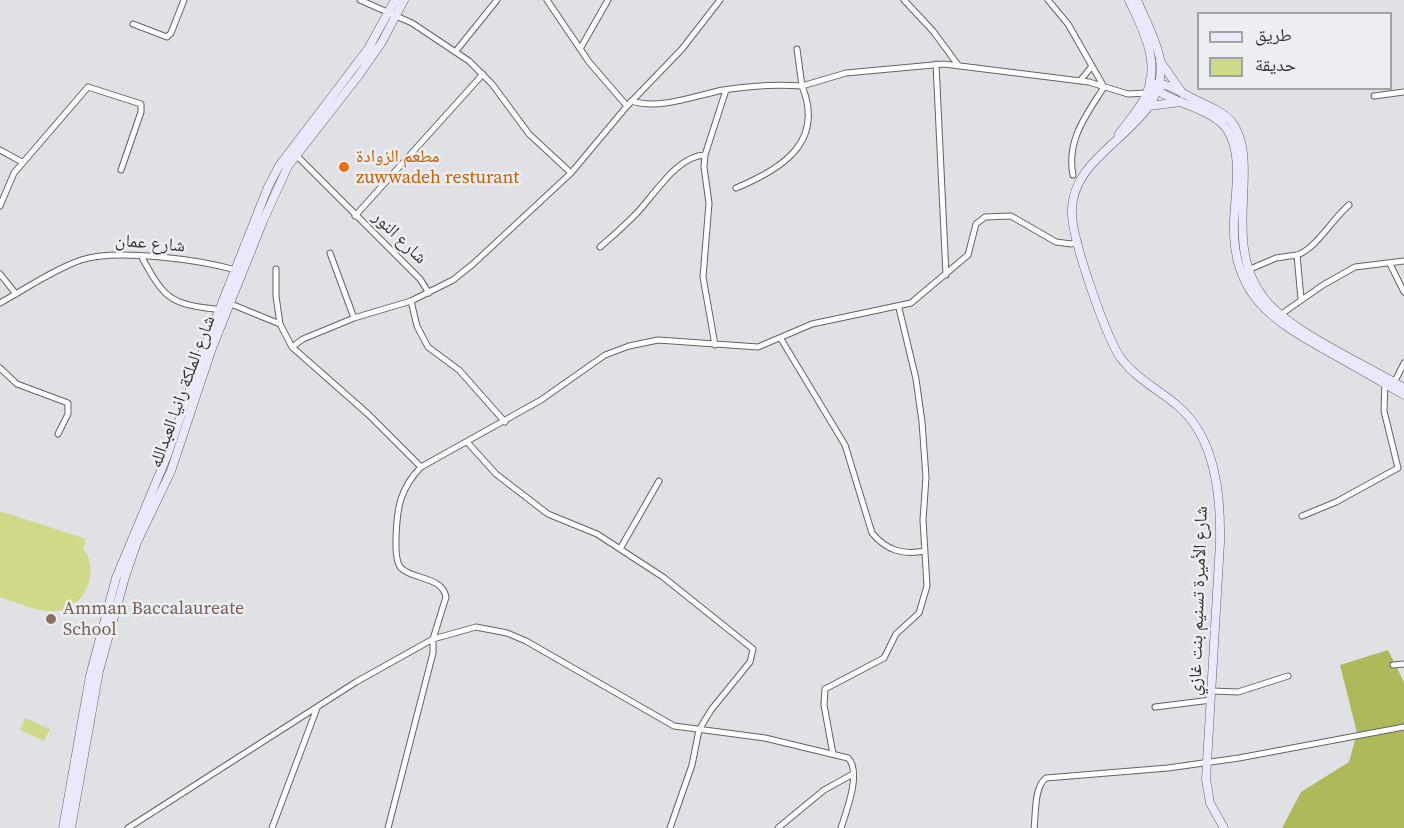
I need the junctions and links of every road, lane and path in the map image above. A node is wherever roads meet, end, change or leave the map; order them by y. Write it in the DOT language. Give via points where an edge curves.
graph roads {
  1 [pos="184,0"];
  2 [pos="360,0"];
  3 [pos="395,0"];
  4 [pos="404,0"];
  5 [pos="497,0"];
  6 [pos="547,0"];
  7 [pos="608,0"];
  8 [pos="720,0"];
  9 [pos="904,0"];
  10 [pos="1048,0"];
  11 [pos="1129,0"];
  12 [pos="1137,0"];
  13 [pos="392,16"];
  14 [pos="133,24"];
  15 [pos="580,49"];
  16 [pos="797,49"];
  17 [pos="456,51"];
  18 [pos="1160,61"];
  19 [pos="936,64"];
  20 [pos="958,65"];
  21 [pos="1092,66"];
  22 [pos="483,74"];
  23 [pos="1080,81"];
  24 [pos="1154,85"];
  25 [pos="802,86"];
  26 [pos="1104,87"];
  27 [pos="726,90"];
  28 [pos="1404,92"];
  29 [pos="1147,93"];
  30 [pos="1374,96"];
  31 [pos="1184,98"];
  32 [pos="629,103"];
  33 [pos="1149,106"];
  34 [pos="1113,142"];
  35 [pos="0,150"];
  36 [pos="296,155"];
  37 [pos="705,155"];
  38 [pos="22,162"];
  39 [pos="121,170"];
  40 [pos="571,173"];
  41 [pos="1073,175"];
  42 [pos="736,188"];
  43 [pos="1349,205"];
  44 [pos="0,206"];
  45 [pos="356,216"];
  46 [pos="1078,242"];
  47 [pos="600,248"];
  48 [pos="330,253"];
  49 [pos="1297,255"];
  50 [pos="141,256"];
  51 [pos="1404,261"];
  52 [pos="1390,264"];
  53 [pos="276,269"];
  54 [pos="236,270"];
  55 [pos="1248,270"];
  56 [pos="0,274"];
  57 [pos="946,275"];
  58 [pos="1404,292"];
  59 [pos="429,293"];
  60 [pos="16,294"];
  61 [pos="1301,299"];
  62 [pos="411,301"];
  63 [pos="0,303"];
  64 [pos="231,304"];
  65 [pos="899,308"];
  66 [pos="215,309"];
  67 [pos="1280,315"];
  68 [pos="354,318"];
  69 [pos="280,324"];
  70 [pos="781,339"];
  71 [pos="715,345"];
  72 [pos="292,347"];
  73 [pos="1404,363"];
  74 [pos="0,368"];
  75 [pos="1389,382"];
  76 [pos="1404,388"];
  77 [pos="1404,395"];
  78 [pos="505,422"];
  79 [pos="58,434"];
  80 [pos="468,443"];
  81 [pos="421,467"];
  82 [pos="659,482"];
  83 [pos="1302,516"];
  84 [pos="620,549"];
  85 [pos="925,551"];
  86 [pos="433,639"];
  87 [pos="1404,664"];
  88 [pos="1393,665"];
  89 [pos="1288,676"];
  90 [pos="1212,691"];
  91 [pos="1211,700"];
  92 [pos="1155,707"];
  93 [pos="317,708"];
  94 [pos="1404,727"];
  95 [pos="699,730"];
  96 [pos="833,754"];
  97 [pos="1206,762"];
  98 [pos="853,774"];
  99 [pos="63,828"];
  100 [pos="70,828"];
  101 [pos="128,828"];
  102 [pos="272,828"];
  103 [pos="388,828"];
  104 [pos="670,828"];
  105 [pos="778,828"];
  106 [pos="841,828"];
  107 [pos="1034,828"];
  108 [pos="1224,828"];
  1 -- 14 [label="street" via="167,37"];
  2 -- 13 [label="street"];
  3 -- 13 [label="main road, شارع الملكة رانيا العبدالله"];
  4 -- 13 [label="main road, شارع الملكة رانيا العبدالله"];
  5 -- 17 [label="street"];
  6 -- 15 [label="street"];
  7 -- 15 [label="street"];
  8 -- 32 [label="street" via="682,49"];
  9 -- 20 [label="street" via="937,35"];
  10 -- 21 [label="street" via="1068,24"];
  11 -- 24 [label="main road, شارع الأميرة تسنيم بنت غازي" via="1152,56"];
  12 -- 18 [label="main road, شارع الأميرة تسنيم بنت غازي"];
  13 -- 17 [label="street" via="412,23"];
  13 -- 36 [label="main road, شارع الملكة رانيا العبدالله" via="359,75"];
  13 -- 54 [label="main road, شارع الملكة رانيا العبدالله" via="279,166"];
  15 -- 32 [label="street"];
  16 -- 25 [label="street"];
  17 -- 22 [label="street"];
  18 -- 24 [label="main road, شارع الأميرة تسنيم بنت غازي"];
  18 -- 31 [label="main road"];
  19 -- 20 [label="street"];
  19 -- 25 [label="street" via="839,74"];
  19 -- 57 [label="street"];
  20 -- 23 [label="street"];
  21 -- 23 [label="street"];
  21 -- 26 [label="street"];
  22 -- 40 [label="street" via="529,134"];
  22 -- 45 [label="street"];
  23 -- 26 [label="street"];
  24 -- 29 [label="main road, شارع الأميرة تسنيم بنت غازي"];
  24 -- 31 [label="main road"];
  24 -- 33 [label="main road, شارع الأميرة تسنيم بنت غازي"];
  25 -- 27 [label="street"];
  25 -- 42 [label="street" via="810,112 799,146 773,170"];
  26 -- 29 [label="street" via="1128,94"];
  26 -- 41 [label="street" via="1080,123 1072,154"];
  27 -- 32 [label="street" via="662,103"];
  27 -- 37 [label="street"];
  28 -- 30 [label="street"];
  29 -- 34 [label="main road, شارع الأميرة تسنيم بنت غازي"];
  31 -- 33 [label="main road"];
  31 -- 55 [label="main road" via="1225,116 1240,138 1241,238"];
  31 -- 75 [label="main road" via="1219,120 1232,139 1236,160 1234,241 1240,270 1252,296 1283,326"];
  32 -- 40 [label="street"];
  33 -- 34 [label="main road, شارع الأميرة تسنيم بنت غازي"];
  34 -- 46 [label="main road, شارع الأميرة تسنيم بنت غازي" via="1076,188 1072,218"];
  35 -- 38 [label="street"];
  36 -- 45 [label="street, شارع النور"];
  36 -- 64 [label="main road, شارع الملكة رانيا العبدالله" via="267,211"];
  37 -- 47 [label="street" via="694,157 670,176"];
  37 -- 71 [label="street" via="709,203 703,277"];
  38 -- 39 [label="street" via="91,87 141,104"];
  38 -- 44 [label="street" via="6,187"];
  40 -- 59 [label="street" via="473,264"];
  43 -- 49 [label="street" via="1310,247"];
  45 -- 59 [label="street, شارع النور" via="420,279"];
  46 -- 57 [label="street" via="1056,242 1011,216 985,217 976,224 968,255"];
  46 -- 90 [label="main road, شارع الأميرة تسنيم بنت غازي" via="1117,354 1132,371 1184,412 1207,450 1220,525"];
  48 -- 68 [label="street"];
  49 -- 55 [label="street" via="1276,258"];
  49 -- 61 [label="street"];
  50 -- 54 [label="street, شارع عمان"];
  50 -- 60 [label="street, شارع عمان" via="82,260"];
  50 -- 66 [label="street" via="158,285 177,302"];
  51 -- 52 [label="street"];
  52 -- 58 [label="street"];
  52 -- 61 [label="street" via="1355,267"];
  53 -- 69 [label="street"];
  54 -- 99 [label="main road, شارع الملكة رانيا العبدالله" via="109,602 90,676"];
  55 -- 67 [label="main road" via="1262,296"];
  56 -- 60 [label="street"];
  57 -- 65 [label="street" via="917,300"];
  59 -- 62 [label="street"];
  60 -- 63 [label="street, شارع عمان"];
  61 -- 67 [label="street"];
  62 -- 68 [label="street"];
  62 -- 78 [label="street" via="417,326 428,347 459,370"];
  64 -- 69 [label="street"];
  64 -- 100 [label="main road, شارع الملكة رانيا العبدالله" via="212,348 178,454 134,552 120,595 99,670"];
  65 -- 70 [label="street" via="812,324"];
  65 -- 85 [label="street" via="916,379 921,422 926,477"];
  67 -- 75 [label="main road"];
  68 -- 72 [label="street"];
  69 -- 72 [label="street"];
  70 -- 71 [label="street" via="758,347"];
  70 -- 85 [label="street" via="845,445 872,532 880,543 898,552"];
  71 -- 78 [label="street" via="658,340 629,346 605,355"];
  72 -- 81 [label="street"];
  73 -- 75 [label="street"];
  74 -- 79 [label="street" via="17,384 68,403 68,414"];
  75 -- 76 [label="main road"];
  75 -- 77 [label="main road"];
  75 -- 83 [label="street" via="1386,427 1398,468"];
  78 -- 80 [label="street"];
  80 -- 81 [label="street"];
  80 -- 84 [label="street" via="495,474 548,514 597,534"];
  81 -- 86 [label="street" via="401,499 395,553 403,570 444,591"];
  82 -- 84 [label="street"];
  84 -- 95 [label="street" via="678,587 753,649 750,662"];
  85 -- 96 [label="street" via="928,584 916,616 896,634 882,660 829,685 824,692"];
  86 -- 93 [label="street"];
  86 -- 95 [label="street" via="468,627 507,633 674,726"];
  86 -- 103 [label="street" via="434,653"];
  87 -- 88 [label="street"];
  89 -- 90 [label="street" via="1238,692"];
  90 -- 91 [label="main road, شارع الأميرة تسنيم بنت غازي"];
  91 -- 92 [label="street"];
  91 -- 97 [label="main road, شارع الأميرة تسنيم بنت غازي"];
  93 -- 101 [label="street"];
  93 -- 102 [label="street"];
  94 -- 97 [label="street"];
  95 -- 96 [label="street" via="765,738"];
  95 -- 104 [label="street" via="692,765"];
  96 -- 98 [label="street" via="850,760"];
  97 -- 107 [label="street" via="1046,778 1039,790"];
  97 -- 108 [label="main road, شارع الأميرة تسنيم بنت غازي" via="1207,794"];
  98 -- 105 [label="street" via="824,790"];
  98 -- 106 [label="street"];
}
